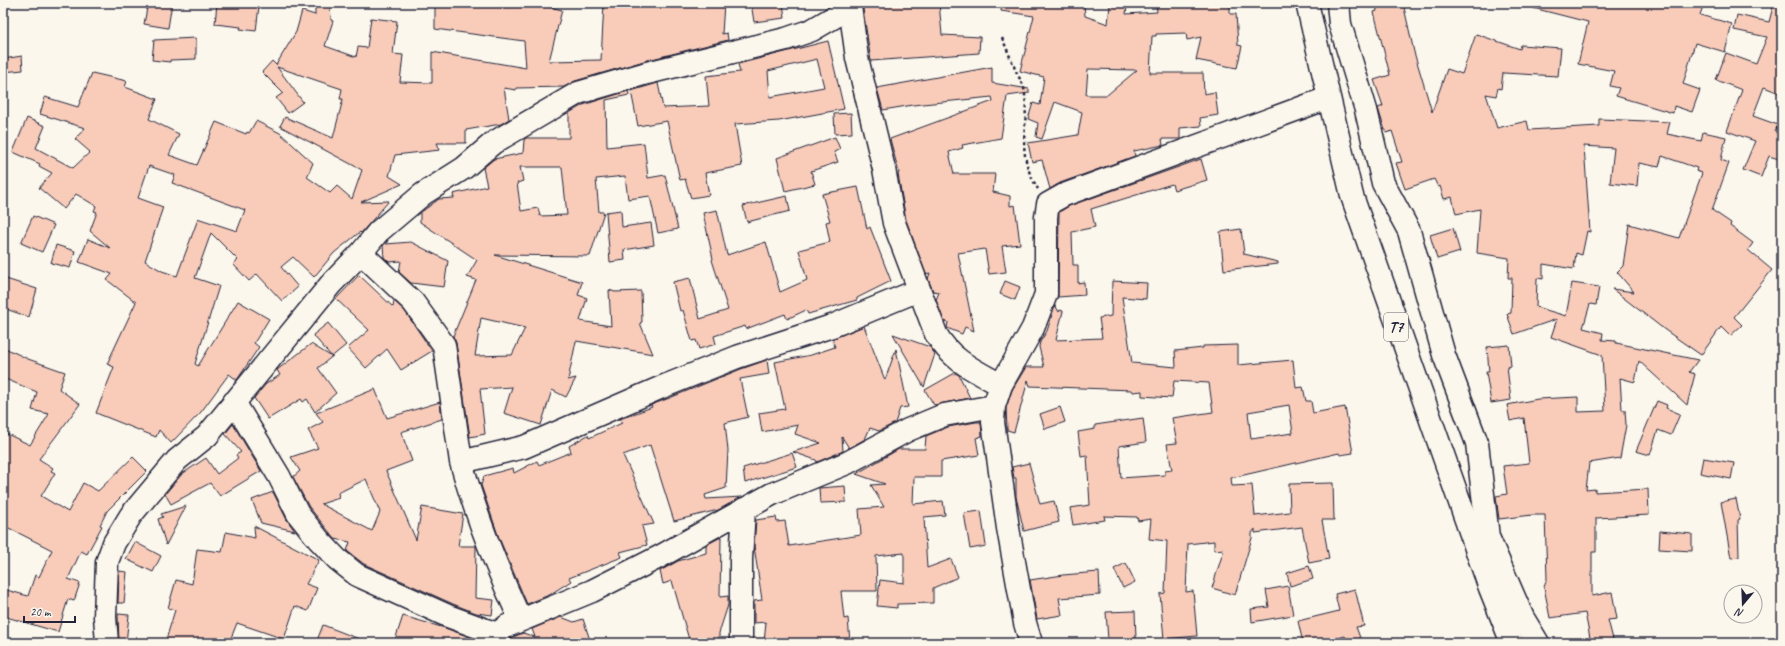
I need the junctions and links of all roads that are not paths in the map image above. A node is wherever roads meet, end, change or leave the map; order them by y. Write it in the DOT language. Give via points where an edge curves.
graph roads {
  1 [pos="1307,3"];
  2 [pos="1338,3"];
  3 [pos="851,4"];
  4 [pos="1328,98"];
  5 [pos="361,253"];
  6 [pos="919,290"];
  7 [pos="1001,385"];
  8 [pos="234,402"];
  9 [pos="994,406"];
  10 [pos="462,462"];
  11 [pos="744,509"];
  12 [pos="520,619"];
  13 [pos="495,638"];
  14 [pos="107,643"];
  15 [pos="741,643"];
  16 [pos="1031,643"];
  17 [pos="1512,643"];
  18 [pos="1538,643"];
  1 -- 4 [label="main road, T7"];
  2 -- 18 [label="main road" via="1340,24 1366,110 1383,183 1409,231 1444,355 1477,443 1488,537 1522,618"];
  3 -- 5 [label="main road" via="812,30 786,39 647,73 578,93 493,143 464,168 423,194 378,232"];
  3 -- 6 [label="main road" via="857,58 884,169 894,223"];
  4 -- 7 [label="main road" via="1064,195 1048,204 1046,294 1033,328"];
  4 -- 17 [label="main road, T7" via="1357,211 1487,580"];
  5 -- 8 [label="main road" via="331,284"];
  5 -- 10 [label="main road" via="413,302 444,345"];
  6 -- 7 [label="main road" via="944,348 956,359"];
  6 -- 10 [label="main road" via="832,326 737,357 524,447"];
  7 -- 9 [label="main road"];
  8 -- 13 [label="main road" via="279,476 298,514 337,559 357,575"];
  8 -- 14 [label="main road" via="207,436 177,460 131,515 114,543 107,562"];
  9 -- 11 [label="main road" via="944,415 908,430 847,463 772,494"];
  9 -- 16 [label="main road" via="993,422 1008,528"];
  10 -- 12 [label="main road" via="476,514"];
  11 -- 12 [label="main road" via="592,591"];
  11 -- 15 [label="main road"];
  12 -- 13 [label="main road"];
}
